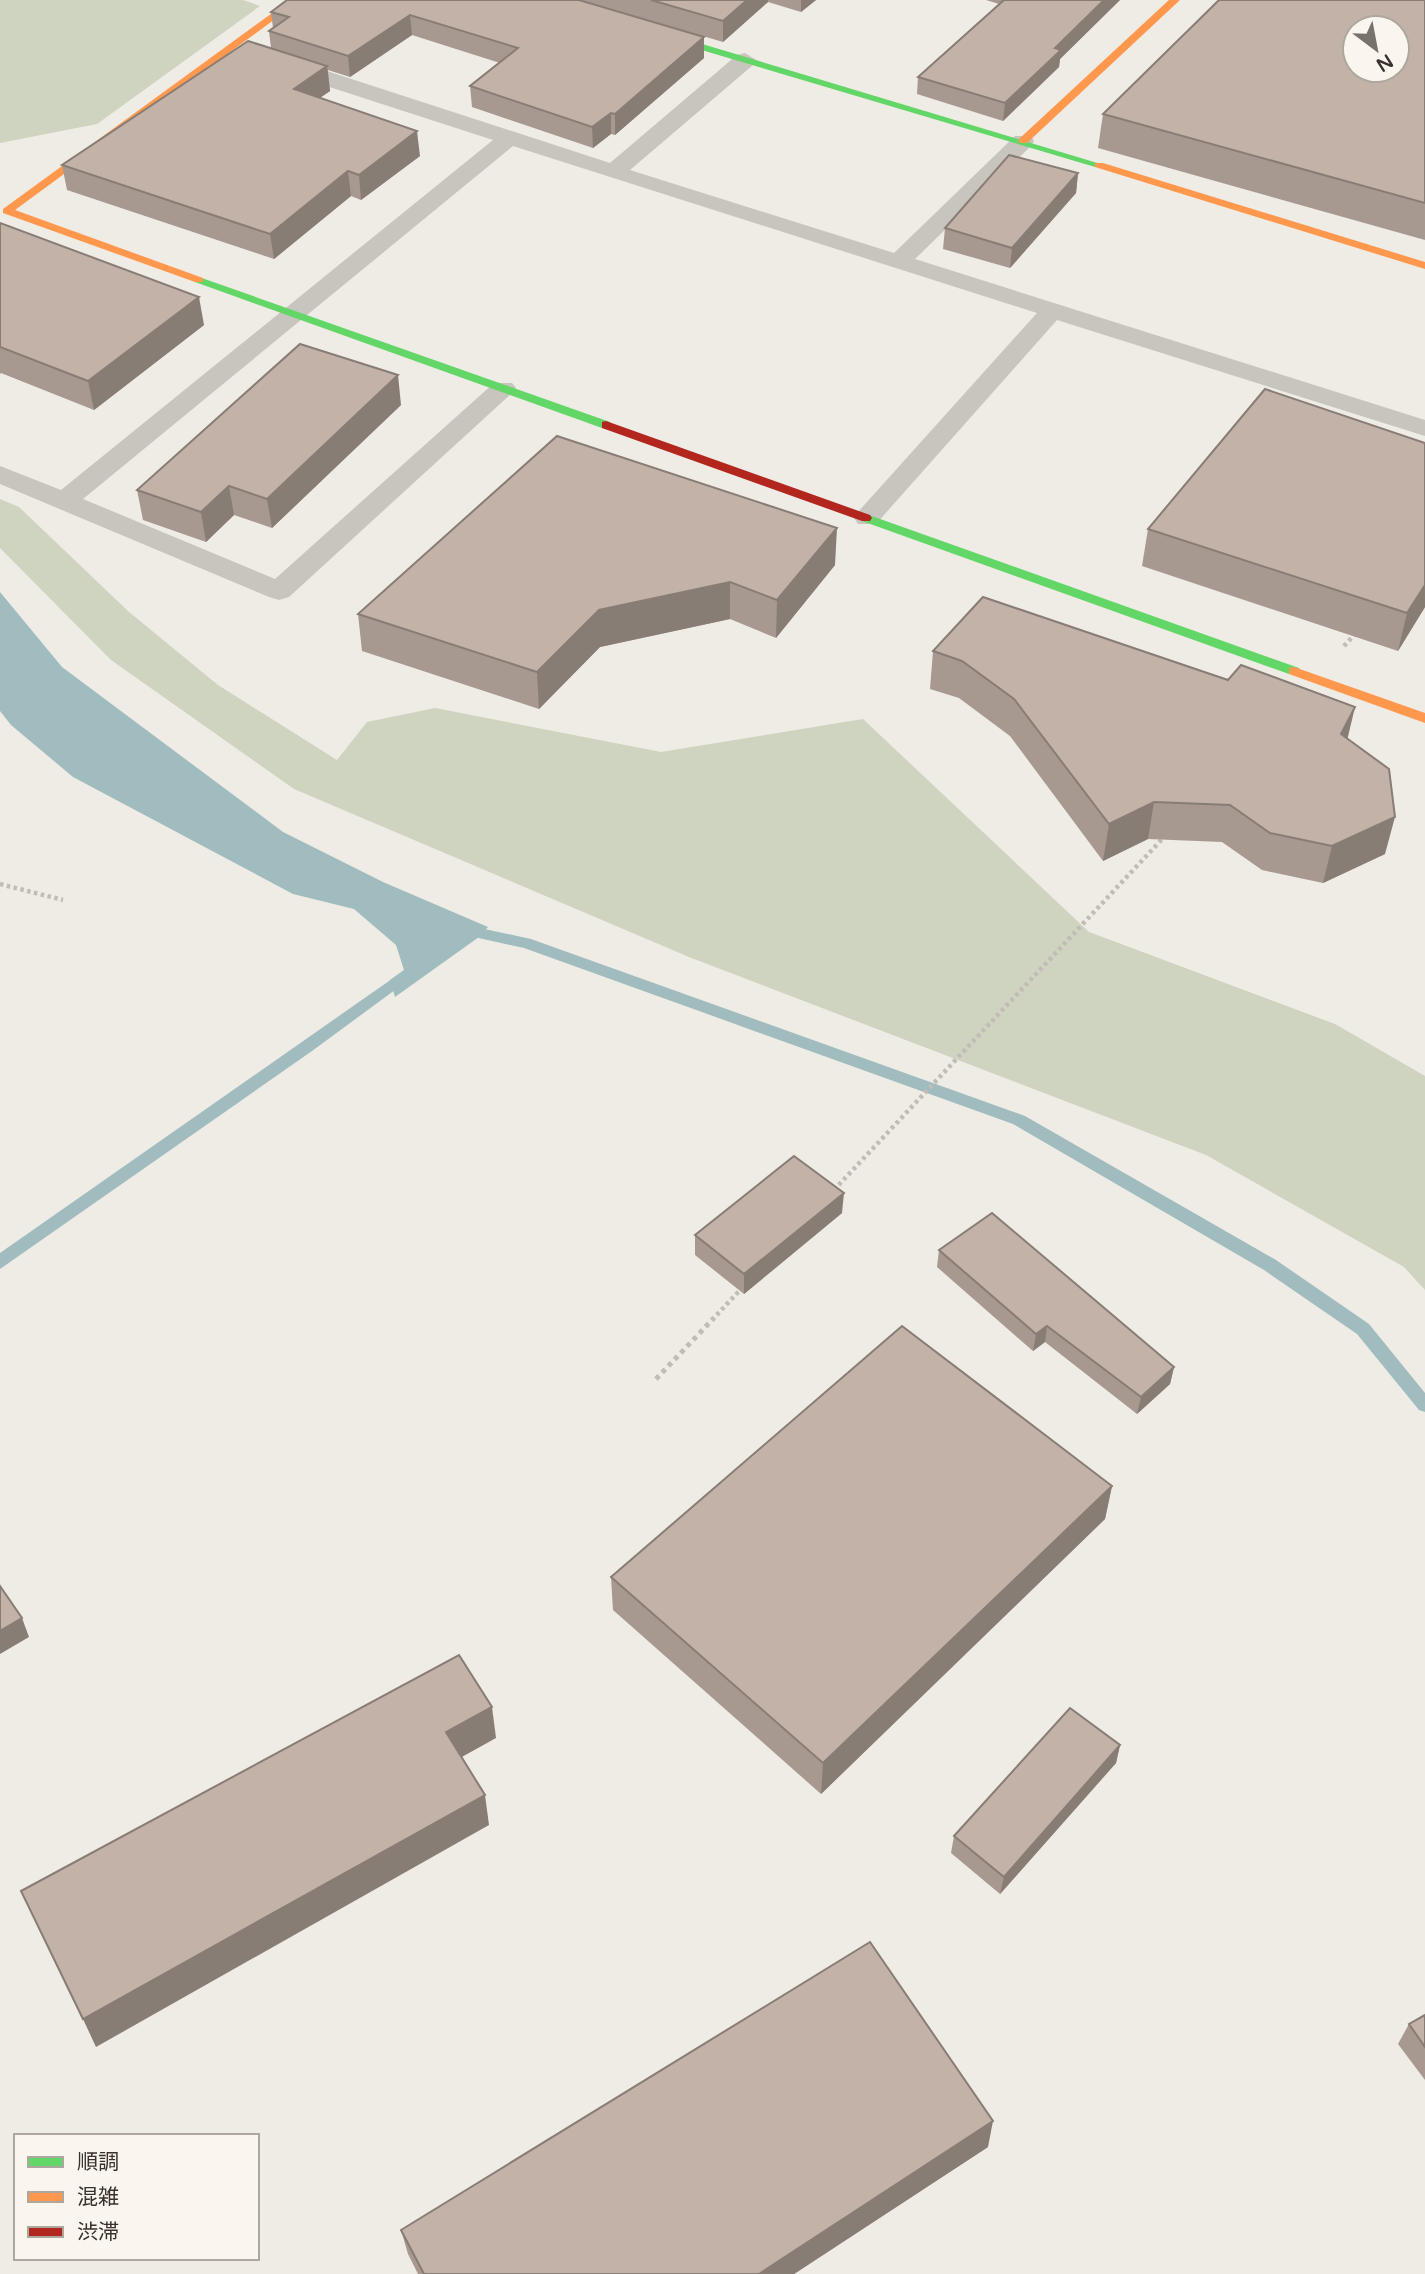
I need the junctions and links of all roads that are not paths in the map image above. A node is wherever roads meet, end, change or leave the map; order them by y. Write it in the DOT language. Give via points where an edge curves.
graph roads {
  1 [pos="296,0"];
  2 [pos="1175,0"];
  3 [pos="639,28"];
  4 [pos="230,48"];
  5 [pos="745,60"];
  6 [pos="509,138"];
  7 [pos="1023,141"];
  8 [pos="614,172"];
  9 [pos="3,209"];
  10 [pos="898,262"];
  11 [pos="1425,266"];
  12 [pos="1053,310"];
  13 [pos="296,314"];
  14 [pos="503,388"];
  15 [pos="1425,428"];
  16 [pos="0,474"];
  17 [pos="64,501"];
  18 [pos="867,518"];
  19 [pos="1425,718"];
  1 -- 4 [label="street"];
  2 -- 7 [label="street"];
  3 -- 5 [label="street"];
  4 -- 6 [label="lane"];
  4 -- 9 [label="street"];
  5 -- 7 [label="street"];
  5 -- 8 [label="lane"];
  6 -- 8 [label="lane"];
  6 -- 13 [label="lane"];
  7 -- 10 [label="lane"];
  7 -- 11 [label="street"];
  8 -- 10 [label="lane"];
  9 -- 13 [label="street"];
  10 -- 12 [label="lane"];
  12 -- 15 [label="lane"];
  12 -- 18 [label="lane"];
  13 -- 14 [label="street"];
  13 -- 17 [label="lane"];
  14 -- 17 [label="lane" via="279,591"];
  14 -- 18 [label="street"];
  16 -- 17 [label="lane"];
  18 -- 19 [label="street"];
}
